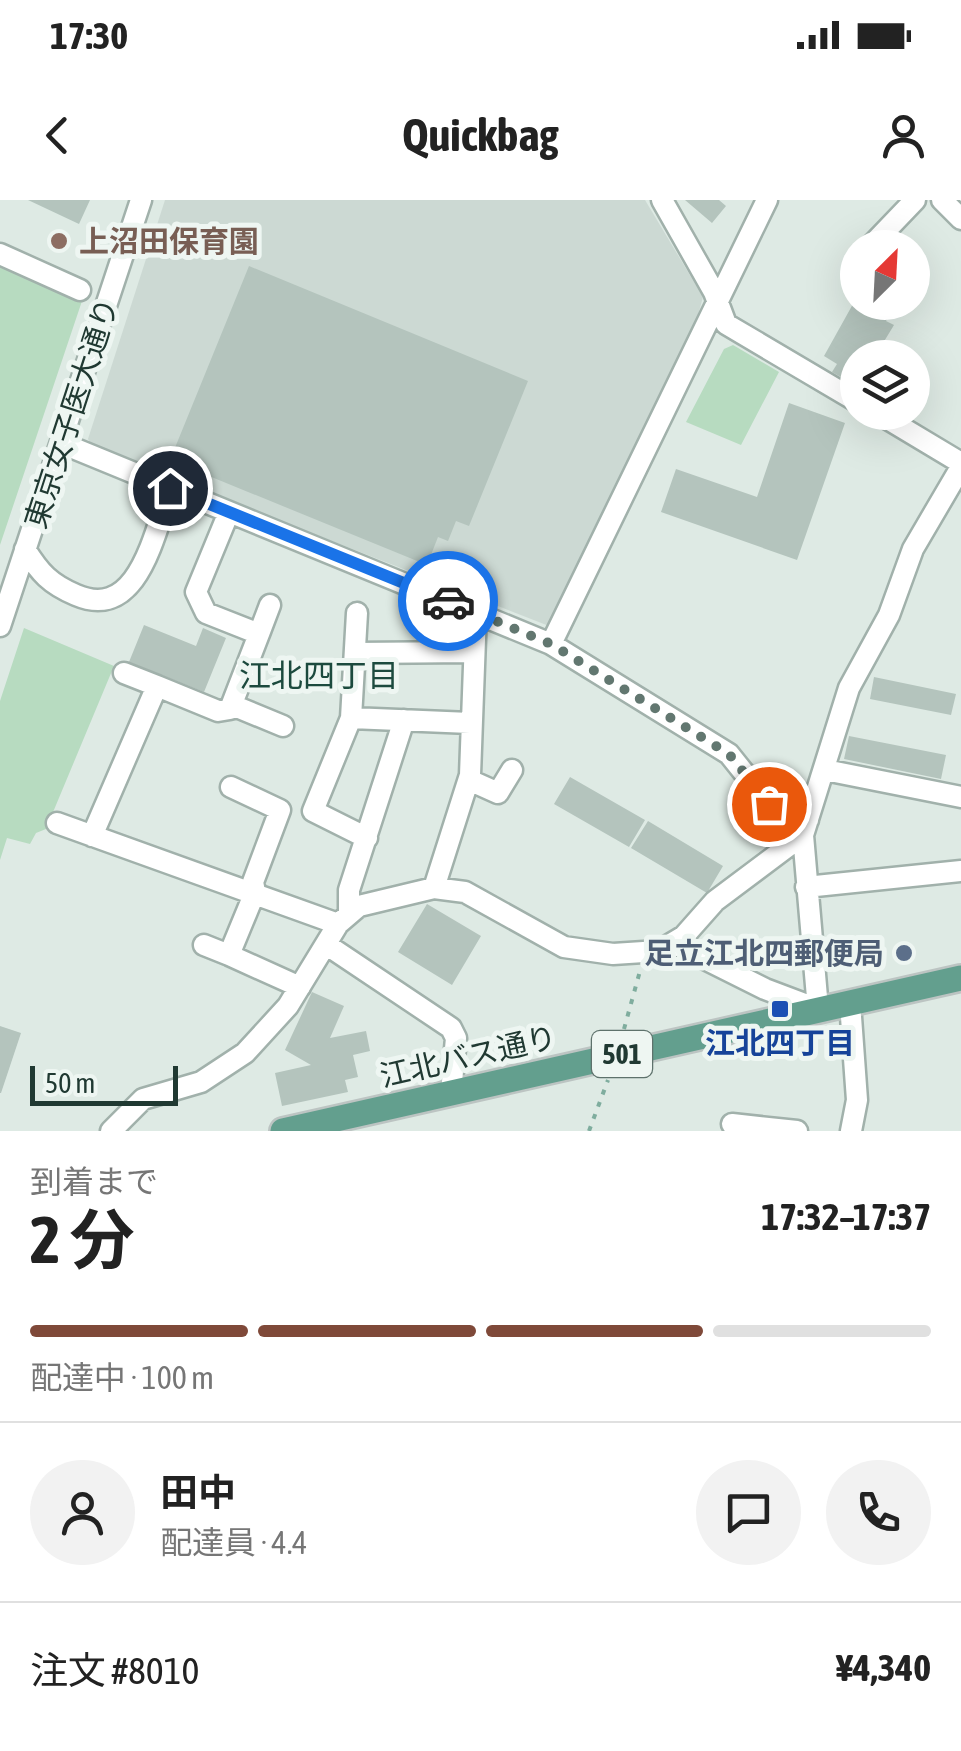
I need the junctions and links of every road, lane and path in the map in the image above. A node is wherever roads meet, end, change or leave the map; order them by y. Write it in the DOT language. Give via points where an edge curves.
graph roads {
  1 [pos="141,200"];
  2 [pos="662,200"];
  3 [pos="767,200"];
  4 [pos="915,200"];
  5 [pos="942,200"];
  6 [pos="961,219"];
  7 [pos="886,230"];
  8 [pos="0,254"];
  9 [pos="80,290"];
  10 [pos="717,308"];
  11 [pos="840,391"];
  12 [pos="905,430"];
  13 [pos="61,443"];
  14 [pos="961,465"];
  15 [pos="170,488"];
  16 [pos="228,512"];
  17 [pos="25,549"];
  18 [pos="270,606"];
  19 [pos="476,612"];
  20 [pos="357,614"];
  21 [pos="0,625"];
  22 [pos="259,634"];
  23 [pos="551,644"];
  24 [pos="472,652"];
  25 [pos="355,653"];
  26 [pos="124,673"];
  27 [pos="157,686"];
  28 [pos="232,704"];
  29 [pos="351,718"];
  30 [pos="404,720"];
  31 [pos="470,722"];
  32 [pos="283,726"];
  33 [pos="512,770"];
  34 [pos="825,770"];
  35 [pos="469,780"];
  36 [pos="231,786"];
  37 [pos="961,796"];
  38 [pos="58,823"];
  39 [pos="805,828"];
  40 [pos="92,836"];
  41 [pos="367,838"];
  42 [pos="961,872"];
  43 [pos="806,887"];
  44 [pos="434,888"];
  45 [pos="255,892"];
  46 [pos="344,918"];
  47 [pos="673,944"];
  48 [pos="204,945"];
  49 [pos="327,945"];
  50 [pos="646,952"];
  51 [pos="229,955"];
  52 [pos="961,978"];
  53 [pos="300,986"];
  54 [pos="850,1003"];
  55 [pos="818,1009"];
  56 [pos="619,1055"];
  57 [pos="452,1093"];
  58 [pos="732,1121"];
  59 [pos="292,1130"];
  60 [pos="112,1131"];
  61 [pos="589,1131"];
  62 [pos="796,1131"];
  63 [pos="850,1131"];
  1 -- 13 [label="street, 東京女子医大通り"];
  2 -- 10 [label="street"];
  3 -- 10 [label="street"];
  4 -- 7 [label="street"];
  5 -- 6 [label="street"];
  8 -- 9 [label="street"];
  10 -- 11 [label="street" via="726,324"];
  10 -- 23 [label="street"];
  12 -- 14 [label="street"];
  13 -- 15 [label="street"];
  13 -- 17 [label="street, 東京女子医大通り"];
  14 -- 34 [label="street" via="913,549 889,615 849,688"];
  15 -- 16 [label="street"];
  15 -- 17 [label="street" via="134,581 113,599 93,602 53,586"];
  16 -- 19 [label="street"];
  16 -- 22 [label="street" via="196,592 206,613"];
  17 -- 21 [label="street, 東京女子医大通り"];
  18 -- 22 [label="street"];
  19 -- 23 [label="street"];
  19 -- 24 [label="street"];
  20 -- 25 [label="street"];
  22 -- 28 [label="street"];
  23 -- 39 [label="street" via="729,754 769,804"];
  24 -- 25 [label="street"];
  24 -- 31 [label="street"];
  25 -- 29 [label="street"];
  26 -- 27 [label="street"];
  27 -- 28 [label="street" via="218,711"];
  27 -- 40 [label="street"];
  28 -- 32 [label="street"];
  29 -- 30 [label="street"];
  29 -- 41 [label="street" via="313,811"];
  30 -- 31 [label="street"];
  30 -- 41 [label="street"];
  31 -- 35 [label="street"];
  33 -- 35 [label="street" via="498,794"];
  34 -- 37 [label="street"];
  34 -- 39 [label="street"];
  35 -- 44 [label="street"];
  36 -- 45 [label="street" via="280,810"];
  38 -- 40 [label="street"];
  39 -- 43 [label="street"];
  39 -- 47 [label="street" via="714,901"];
  40 -- 45 [label="street"];
  41 -- 46 [label="street"];
  42 -- 43 [label="street"];
  43 -- 55 [label="street"];
  44 -- 46 [label="street" via="379,898"];
  44 -- 50 [label="street" via="477,896 564,948"];
  45 -- 46 [label="street"];
  45 -- 51 [label="street"];
  46 -- 49 [label="street"];
  47 -- 50 [label="street"];
  47 -- 55 [label="street"];
  48 -- 51 [label="street"];
  49 -- 53 [label="street"];
  49 -- 57 [label="street" via="451,1028"];
  50 -- 56 [label="path"];
  51 -- 53 [label="street"];
  52 -- 54 [label="main road, 江北バス通り / 501"];
  53 -- 60 [label="street" via="245,1053 201,1082 144,1099"];
  54 -- 55 [label="main road, 江北バス通り / 501"];
  54 -- 63 [label="street" via="857,1100"];
  55 -- 56 [label="main road, 江北バス通り / 501"];
  56 -- 57 [label="main road, 江北バス通り / 501"];
  56 -- 61 [label="path"];
  57 -- 59 [label="main road, 江北バス通り / 501"];
  58 -- 62 [label="street"];
}
